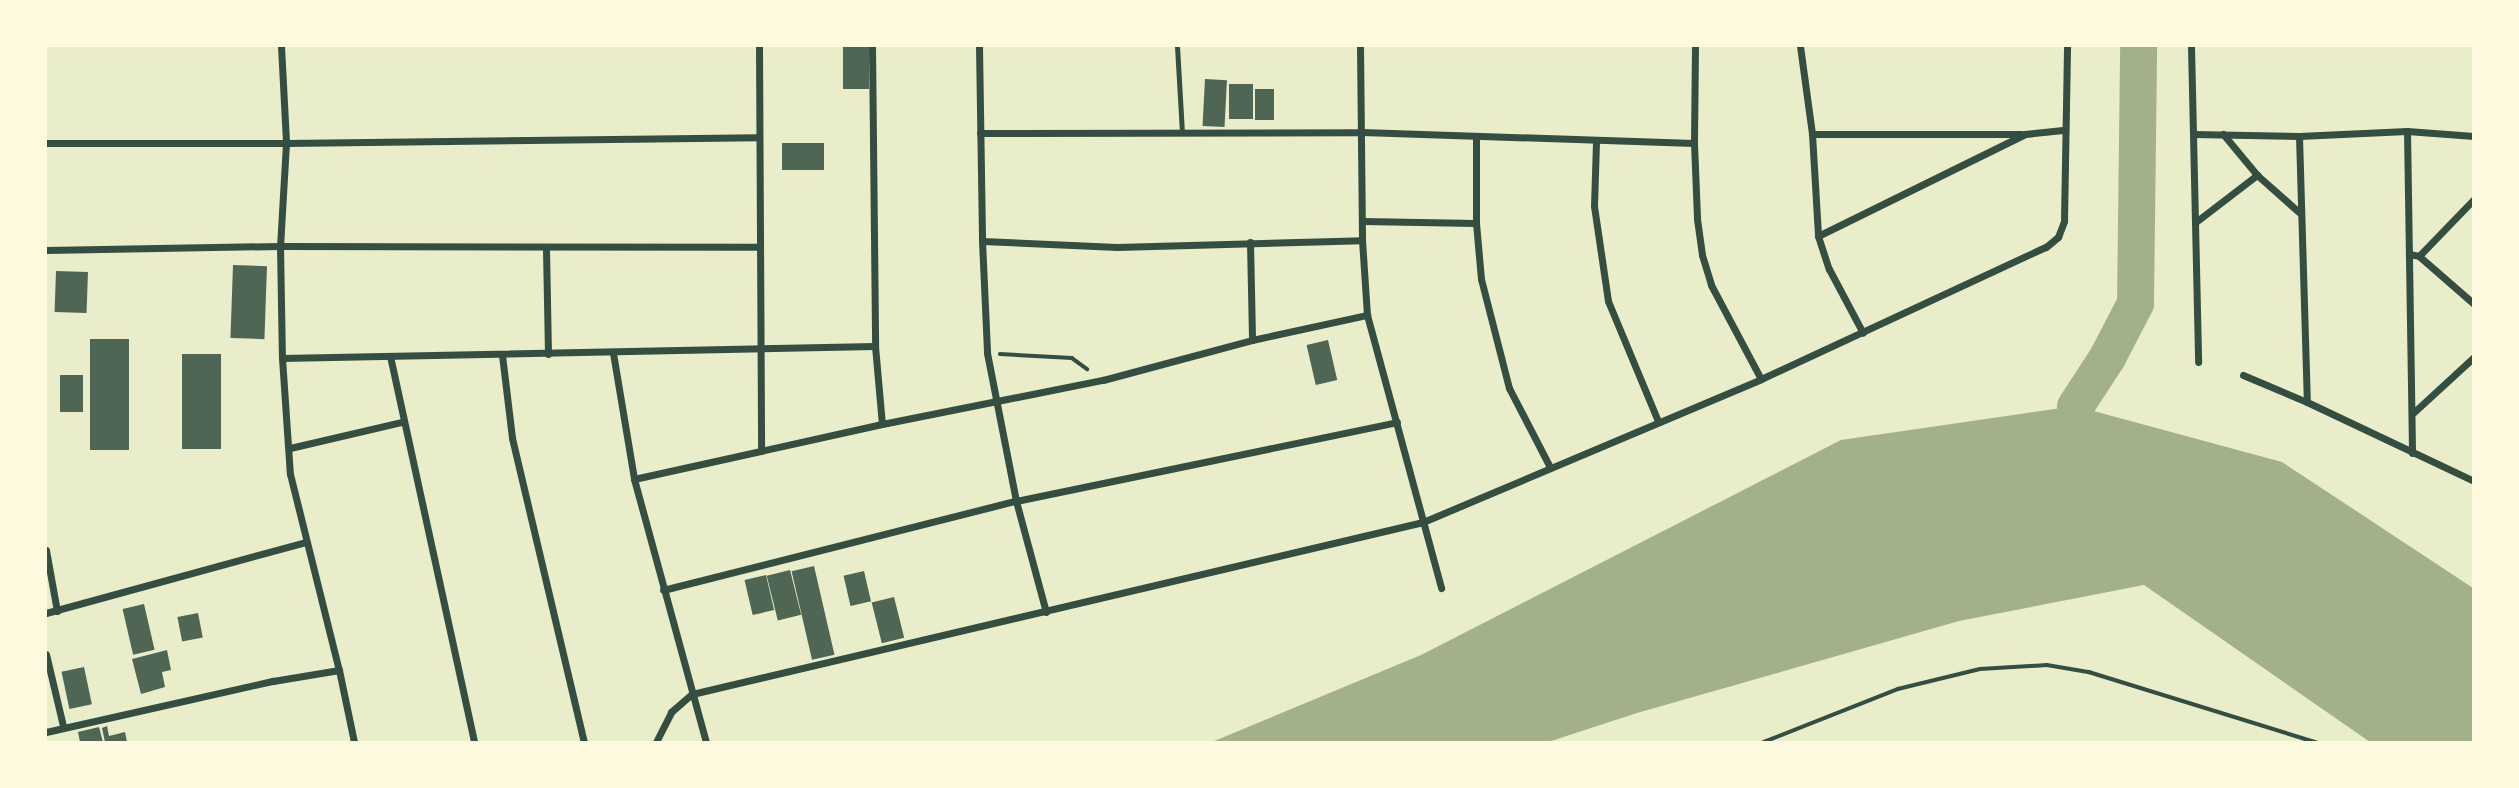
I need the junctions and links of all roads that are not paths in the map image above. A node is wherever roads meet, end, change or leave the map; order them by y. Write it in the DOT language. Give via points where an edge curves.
graph roads {
  1 [pos="281,46"];
  2 [pos="760,46"];
  3 [pos="873,46"];
  4 [pos="979,46"];
  5 [pos="1177,46"];
  6 [pos="1360,46"];
  7 [pos="1695,46"];
  8 [pos="1800,46"];
  9 [pos="2067,46"];
  10 [pos="2191,46"];
  11 [pos="2063,130"];
  12 [pos="2407,131"];
  13 [pos="1363,132"];
  14 [pos="981,133"];
  15 [pos="1182,134"];
  16 [pos="1812,134"];
  17 [pos="2025,134"];
  18 [pos="2193,134"];
  19 [pos="2223,134"];
  20 [pos="2299,136"];
  21 [pos="2473,136"];
  22 [pos="758,137"];
  23 [pos="1476,137"];
  24 [pos="1595,142"];
  25 [pos="46,143"];
  26 [pos="1694,143"];
  27 [pos="286,144"];
  28 [pos="2257,175"];
  29 [pos="2473,199"];
  30 [pos="2300,214"];
  31 [pos="1362,221"];
  32 [pos="2197,221"];
  33 [pos="1476,223"];
  34 [pos="1818,236"];
  35 [pos="1362,240"];
  36 [pos="982,241"];
  37 [pos="1250,242"];
  38 [pos="280,246"];
  39 [pos="760,247"];
  40 [pos="545,249"];
  41 [pos="46,250"];
  42 [pos="2409,254"];
  43 [pos="2418,256"];
  44 [pos="2473,304"];
  45 [pos="1367,315"];
  46 [pos="1863,333"];
  47 [pos="1252,340"];
  48 [pos="875,346"];
  49 [pos="759,349"];
  50 [pos="613,353"];
  51 [pos="548,354"];
  52 [pos="502,355"];
  53 [pos="390,356"];
  54 [pos="2473,357"];
  55 [pos="282,358"];
  56 [pos="2198,362"];
  57 [pos="2243,375"];
  58 [pos="1761,379"];
  59 [pos="996,401"];
  60 [pos="2307,402"];
  61 [pos="2413,413"];
  62 [pos="1658,421"];
  63 [pos="402,422"];
  64 [pos="1396,422"];
  65 [pos="882,424"];
  66 [pos="290,448"];
  67 [pos="761,451"];
  68 [pos="2412,453"];
  69 [pos="1550,467"];
  70 [pos="634,479"];
  71 [pos="2473,481"];
  72 [pos="1016,501"];
  73 [pos="1423,522"];
  74 [pos="305,542"];
  75 [pos="46,550"];
  76 [pos="1441,588"];
  77 [pos="663,590"];
  78 [pos="57,611"];
  79 [pos="1046,612"];
  80 [pos="46,613"];
  81 [pos="46,654"];
  82 [pos="339,670"];
  83 [pos="692,694"];
  84 [pos="63,726"];
  85 [pos="46,732"];
  86 [pos="354,743"];
  87 [pos="474,743"];
  88 [pos="584,743"];
  89 [pos="656,743"];
  90 [pos="706,743"];
  1 -- 27 [label="street"];
  2 -- 22 [label="street"];
  3 -- 48 [label="street"];
  4 -- 14 [label="street"];
  5 -- 15 [label="lane"];
  6 -- 13 [label="street"];
  7 -- 26 [label="street"];
  8 -- 16 [label="street"];
  9 -- 11 [label="street"];
  10 -- 18 [label="street"];
  11 -- 17 [label="street"];
  11 -- 46 [label="street" via="2064,221 2058,237 2046,247"];
  12 -- 20 [label="street"];
  12 -- 21 [label="street"];
  12 -- 42 [label="street"];
  13 -- 15 [label="street"];
  13 -- 23 [label="street"];
  13 -- 31 [label="street"];
  14 -- 15 [label="street"];
  14 -- 36 [label="street"];
  16 -- 17 [label="street"];
  16 -- 34 [label="street"];
  17 -- 34 [label="street"];
  18 -- 19 [label="street"];
  18 -- 32 [label="street"];
  19 -- 20 [label="street"];
  19 -- 28 [label="street"];
  20 -- 30 [label="street"];
  22 -- 27 [label="street"];
  22 -- 39 [label="street"];
  23 -- 24 [label="street"];
  23 -- 33 [label="street"];
  24 -- 26 [label="street"];
  24 -- 62 [label="street" via="1594,206 1608,301"];
  25 -- 27 [label="street"];
  26 -- 58 [label="street" via="1702,255 1711,285"];
  27 -- 38 [label="street"];
  28 -- 30 [label="street"];
  28 -- 32 [label="street"];
  29 -- 43 [label="street"];
  30 -- 60 [label="street"];
  31 -- 33 [label="street"];
  31 -- 35 [label="street"];
  32 -- 56 [label="street"];
  33 -- 69 [label="street" via="1481,279 1509,388"];
  34 -- 46 [label="street" via="1829,269"];
  35 -- 37 [label="street"];
  35 -- 45 [label="street"];
  36 -- 37 [label="street" via="1117,247"];
  36 -- 59 [label="street" via="987,353"];
  37 -- 47 [label="street"];
  38 -- 40 [label="street"];
  38 -- 41 [label="street"];
  38 -- 55 [label="street"];
  39 -- 40 [label="street"];
  39 -- 49 [label="street"];
  40 -- 51 [label="street"];
  42 -- 43 [label="street"];
  42 -- 61 [label="street"];
  43 -- 44 [label="street"];
  45 -- 47 [label="street"];
  45 -- 64 [label="street"];
  46 -- 58 [label="street"];
  47 -- 59 [label="street" via="1103,380"];
  48 -- 49 [label="street"];
  48 -- 65 [label="street"];
  49 -- 50 [label="street"];
  49 -- 67 [label="street"];
  50 -- 51 [label="street"];
  50 -- 70 [label="street"];
  51 -- 52 [label="street"];
  52 -- 53 [label="street"];
  52 -- 88 [label="street" via="512,438"];
  53 -- 55 [label="street"];
  53 -- 63 [label="street"];
  54 -- 61 [label="street"];
  55 -- 66 [label="street"];
  57 -- 60 [label="street"];
  58 -- 62 [label="street"];
  59 -- 65 [label="street"];
  59 -- 72 [label="street"];
  60 -- 68 [label="street"];
  61 -- 68 [label="street"];
  62 -- 69 [label="street"];
  63 -- 66 [label="street"];
  63 -- 87 [label="street"];
  64 -- 72 [label="street"];
  64 -- 73 [label="street"];
  65 -- 67 [label="street"];
  66 -- 74 [label="street" via="290,474"];
  67 -- 70 [label="street"];
  68 -- 71 [label="street"];
  69 -- 73 [label="street"];
  70 -- 77 [label="street"];
  72 -- 77 [label="street"];
  72 -- 79 [label="street"];
  73 -- 76 [label="street"];
  73 -- 79 [label="street"];
  74 -- 78 [label="street"];
  74 -- 82 [label="street"];
  75 -- 78 [label="street"];
  77 -- 83 [label="street"];
  78 -- 80 [label="street"];
  79 -- 83 [label="street"];
  81 -- 84 [label="street"];
  82 -- 84 [label="street"];
  82 -- 86 [label="street"];
  83 -- 89 [label="street" via="671,712"];
  83 -- 90 [label="street"];
  84 -- 85 [label="street"];
}
